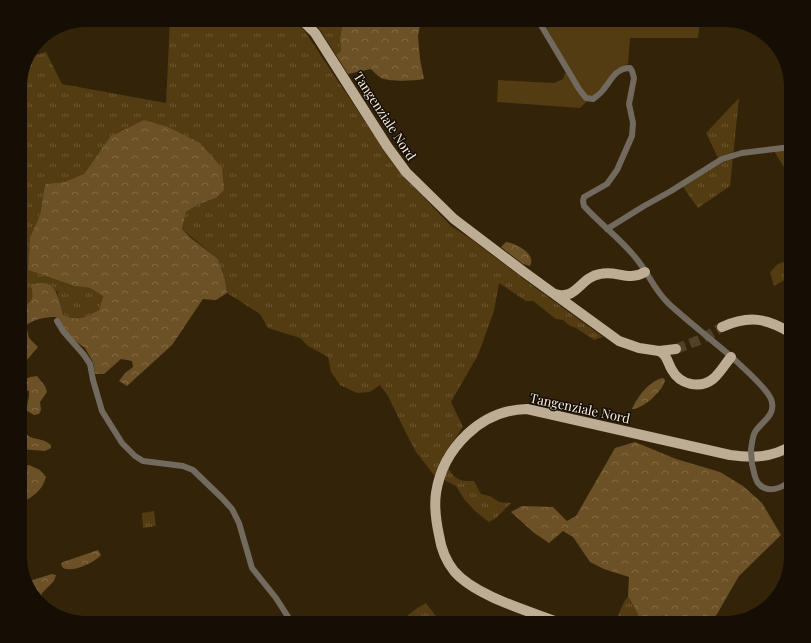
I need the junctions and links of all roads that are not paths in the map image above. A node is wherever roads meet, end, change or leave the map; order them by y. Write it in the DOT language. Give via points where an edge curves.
graph roads {
  1 [pos="310,27"];
  2 [pos="542,27"];
  3 [pos="784,148"];
  4 [pos="607,229"];
  5 [pos="645,272"];
  6 [pos="576,291"];
  7 [pos="555,294"];
  8 [pos="579,312"];
  9 [pos="57,321"];
  10 [pos="722,327"];
  11 [pos="784,329"];
  12 [pos="659,351"];
  13 [pos="731,357"];
  14 [pos="669,360"];
  15 [pos="784,450"];
  16 [pos="784,486"];
  17 [pos="288,616"];
  18 [pos="542,616"];
  1 -- 7 [label="main road, Tangenziale Nord" via="316,33 406,172 454,219"];
  2 -- 4 [label="street" via="586,98 593,99 603,91 619,70 630,68 632,71 634,78 629,104 633,123 632,136 617,170 607,184 584,197 583,201 584,206"];
  3 -- 4 [label="street" via="742,153 722,159"];
  4 -- 5 [label="street" via="624,243"];
  5 -- 6 [label="main road" via="634,277 600,274 590,277"];
  5 -- 13 [label="street" via="655,289 668,303"];
  6 -- 7 [label="main road" via="566,295"];
  6 -- 8 [label="main road" via="573,300"];
  7 -- 8 [label="main road, Tangenziale Nord"];
  8 -- 12 [label="main road, Tangenziale Nord" via="619,341"];
  9 -- 17 [label="street" via="90,364 102,411 122,443 143,461 183,466 193,470 222,498 232,509 239,523 252,568"];
  10 -- 11 [label="main road" via="744,321 763,320"];
  12 -- 14 [label="main road"];
  12 -- 14 [label="main road, Tangenziale Nord" via="675,350"];
  13 -- 14 [label="main road" via="713,378 698,384 688,383 679,378 672,370"];
  13 -- 16 [label="street, bridge" via="753,376 771,399 771,413 755,432 752,440 752,464 757,482 769,489"];
  15 -- 18 [label="main road, Tangenziale Nord" via="761,457 730,455 527,409 502,412 478,424 453,450 440,476 435,510 445,556 453,570 464,581 495,598"];
}
